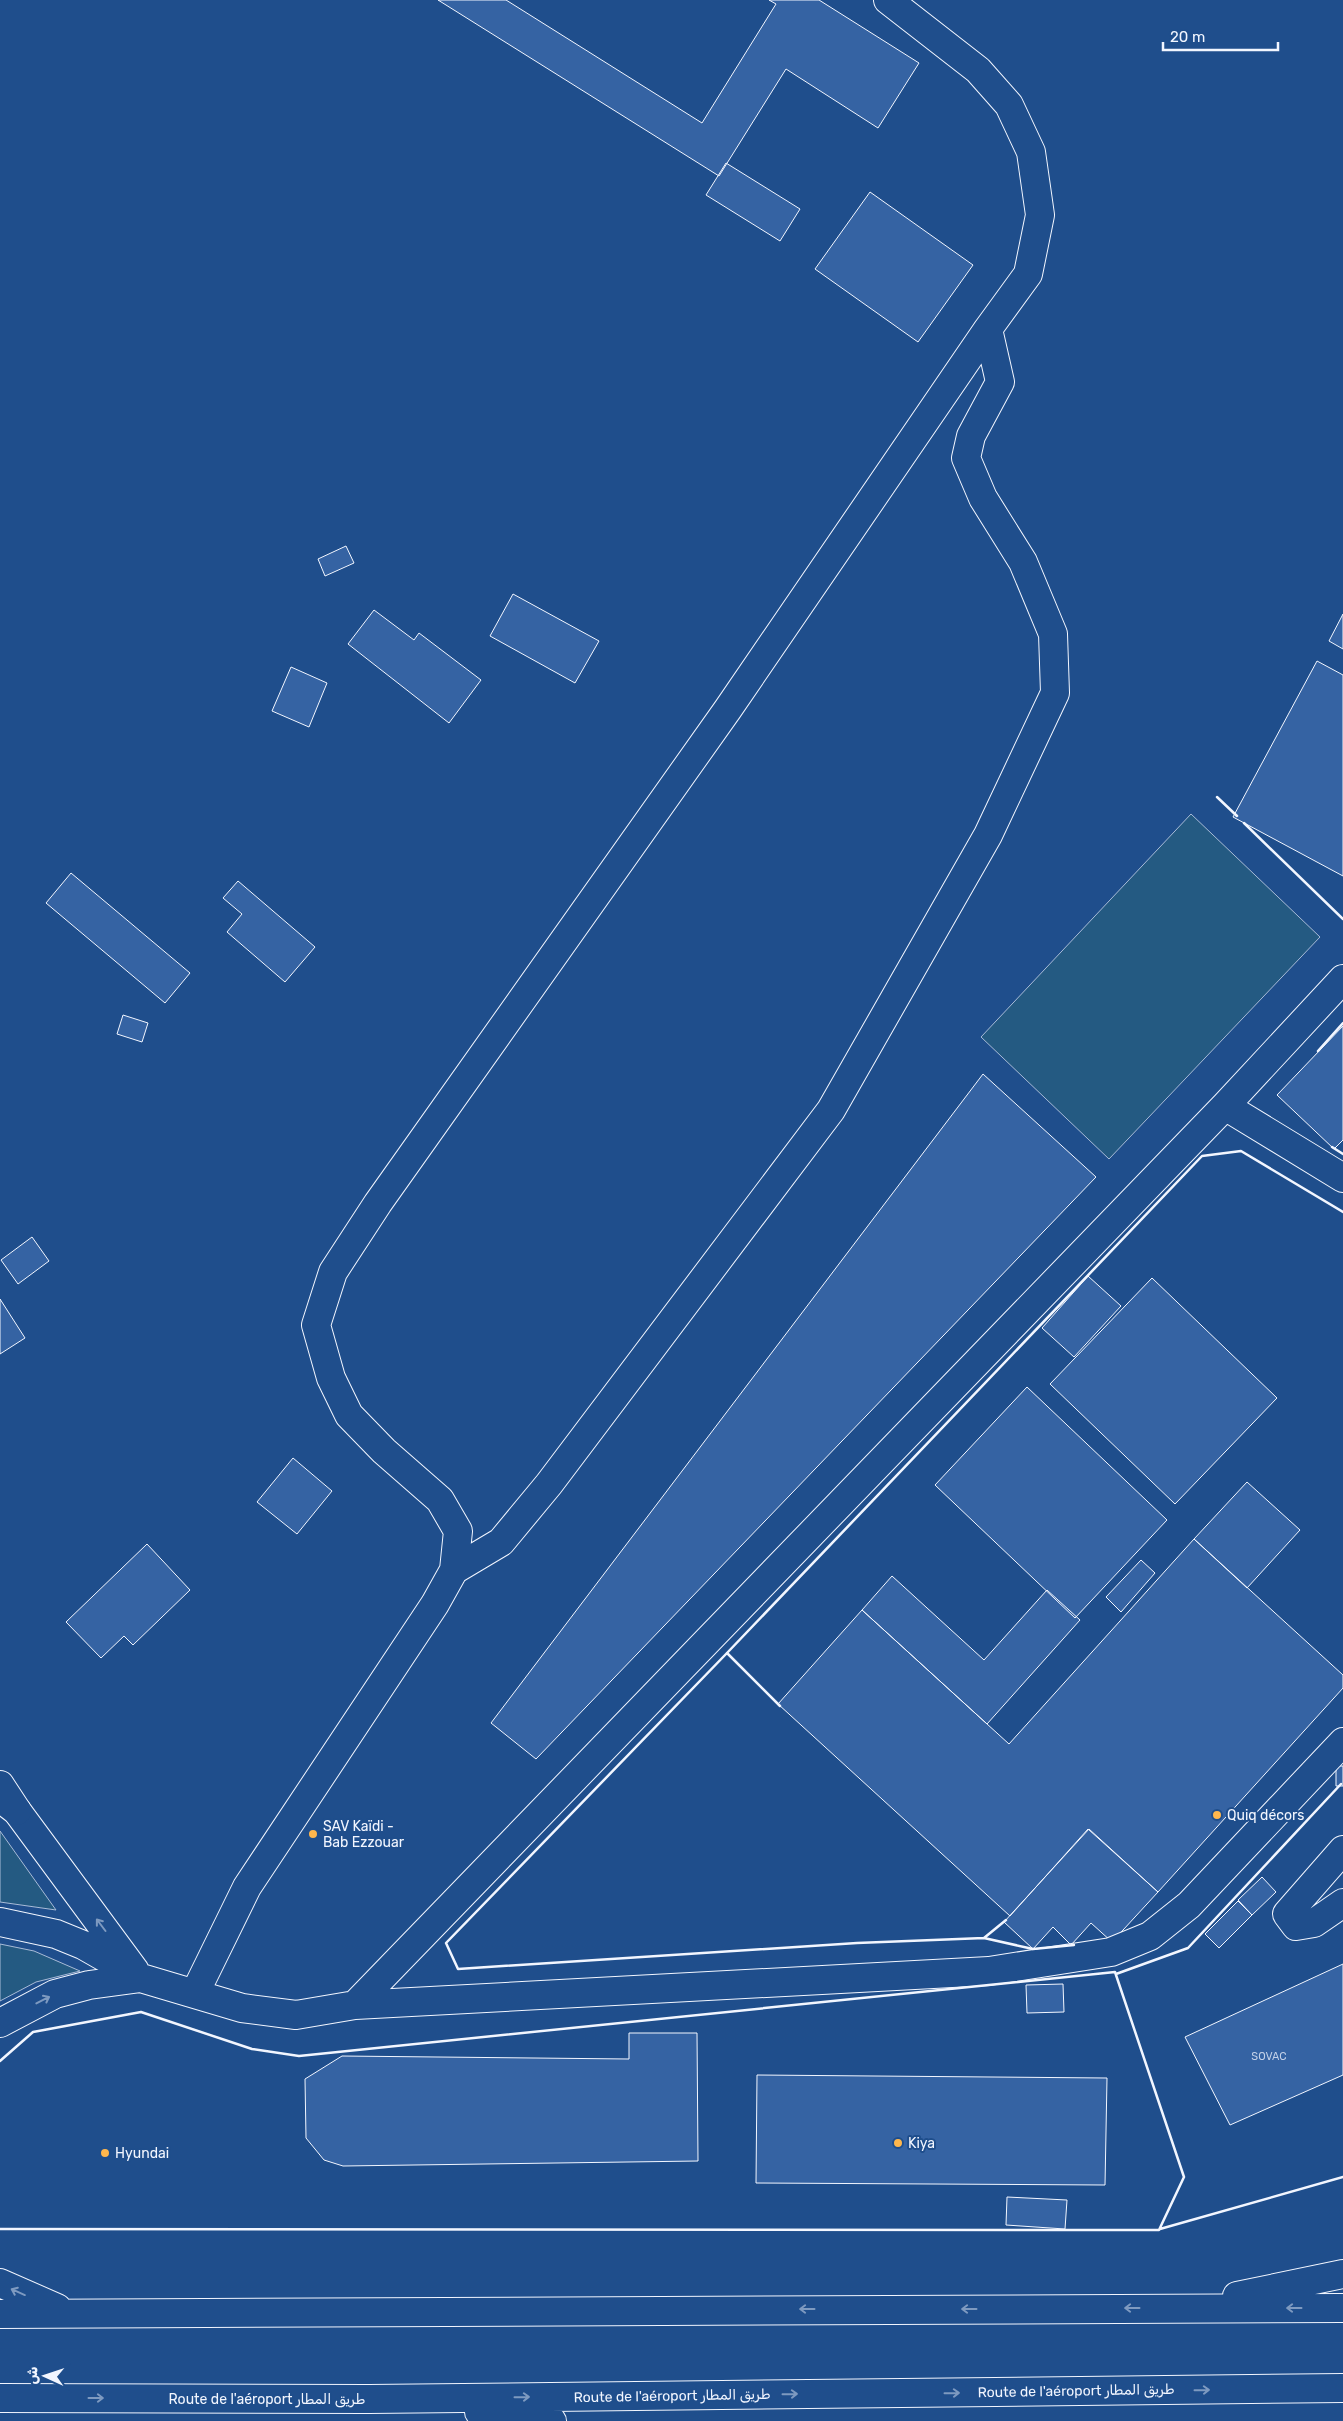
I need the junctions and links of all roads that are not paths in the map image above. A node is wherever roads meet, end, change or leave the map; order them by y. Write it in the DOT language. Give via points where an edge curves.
graph roads {
  1 [pos="888,0"];
  2 [pos="988,329"];
  3 [pos="1343,978"];
  4 [pos="1225,1106"];
  5 [pos="1343,1178"];
  6 [pos="454,1570"];
  7 [pos="1343,1742"];
  8 [pos="0,1784"];
  9 [pos="8,1805"];
  10 [pos="1343,1850"];
  11 [pos="1343,1902"];
  12 [pos="0,1922"];
  13 [pos="141,1978"];
  14 [pos="195,1993"];
  15 [pos="356,2006"];
  16 [pos="0,2023"];
  17 [pos="1343,2274"];
  18 [pos="0,2283"];
  19 [pos="1179,2308"];
  20 [pos="1343,2308"];
  21 [pos="70,2313"];
  22 [pos="0,2314"];
  23 [pos="1343,2388"];
  24 [pos="0,2398"];
  25 [pos="30,2398"];
  26 [pos="369,2399"];
  27 [pos="0,2404"];
  28 [pos="552,2421"];
  1 -- 2 [label="main road" via="978,70 1009,105 1031,152 1040,215 1028,274"];
  2 -- 6 [label="main road" via="1000,382 971,436 966,458 983,498 1023,562 1053,634 1055,693 988,835 831,1110 549,1484 501,1542"];
  2 -- 6 [label="main road" via="728,708 378,1203 333,1272 316,1325 331,1378 349,1416 440,1500 458,1531"];
  3 -- 4 [label="main road"];
  4 -- 5 [label="main road"];
  4 -- 15 [label="main road"];
  6 -- 14 [label="main road" via="435,1604 247,1887"];
  7 -- 15 [label="main road" via="1189,1905 1150,1936 1111,1952 989,1971"];
  8 -- 9 [label="main road"];
  13 -- 9 [label="main road, one-way"];
  10 -- 11 [label="main road" via="1287,1914 1296,1926 1314,1923"];
  12 -- 13 [label="main road" via="56,1934"];
  13 -- 14 [label="main road"];
  16 -- 13 [label="main road, one-way" via="55,1994 88,1985"];
  14 -- 15 [label="main road" via="242,2008 296,2015"];
  17 -- 19 [label="main road"];
  21 -- 18 [label="main road, one-way"];
  20 -- 19 [label="main road, one-way"];
  19 -- 21 [label="main road, one-way"];
  21 -- 22 [label="main road"];
  26 -- 23 [label="main road, Route de l'aéroport طريق المطار, one-way"];
  24 -- 25 [label="main road, Route de l'aéroport طريق المطار"];
  25 -- 26 [label="main road, Route de l'aéroport طريق المطار, one-way"];
  25 -- 27 [label="main road"];
  26 -- 28 [label="main road"];
}
